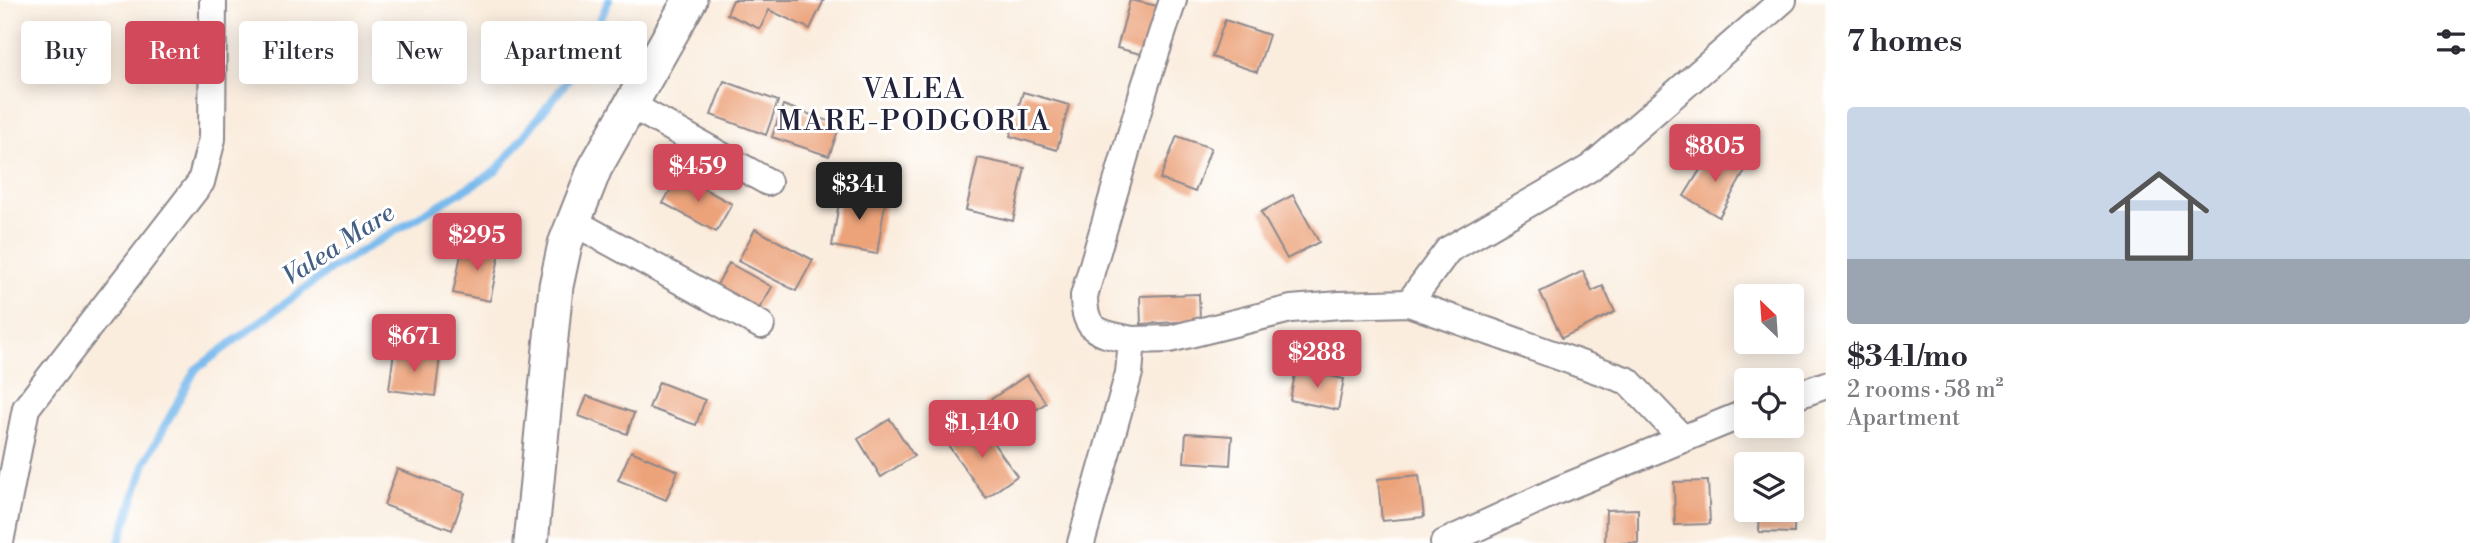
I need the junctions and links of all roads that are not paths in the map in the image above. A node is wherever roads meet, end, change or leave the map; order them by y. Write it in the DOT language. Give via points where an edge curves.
graph roads {
  1 [pos="213,0"];
  2 [pos="690,0"];
  3 [pos="1173,0"];
  4 [pos="1783,0"];
  5 [pos="631,105"];
  6 [pos="768,181"];
  7 [pos="572,221"];
  8 [pos="1409,303"];
  9 [pos="761,325"];
  10 [pos="1132,340"];
  11 [pos="1826,385"];
  12 [pos="1804,393"];
  13 [pos="1734,418"];
  14 [pos="1682,438"];
  15 [pos="0,542"];
  16 [pos="531,543"];
  17 [pos="1081,543"];
  18 [pos="1444,543"];
  1 -- 15 [label="street" via="212,139 201,182 26,408"];
  2 -- 5 [label="main road"];
  3 -- 10 [label="street" via="1084,296 1089,324 1100,333"];
  4 -- 8 [label="street" via="1590,168 1448,250"];
  5 -- 6 [label="street"];
  5 -- 7 [label="main road" via="595,168"];
  7 -- 9 [label="street"];
  7 -- 16 [label="main road" via="556,286"];
  8 -- 10 [label="street" via="1291,309 1170,339"];
  8 -- 14 [label="street" via="1628,381"];
  10 -- 17 [label="street" via="1129,373"];
  11 -- 12 [label="street"];
  13 -- 14 [label="street"];
  14 -- 18 [label="street"];
}
